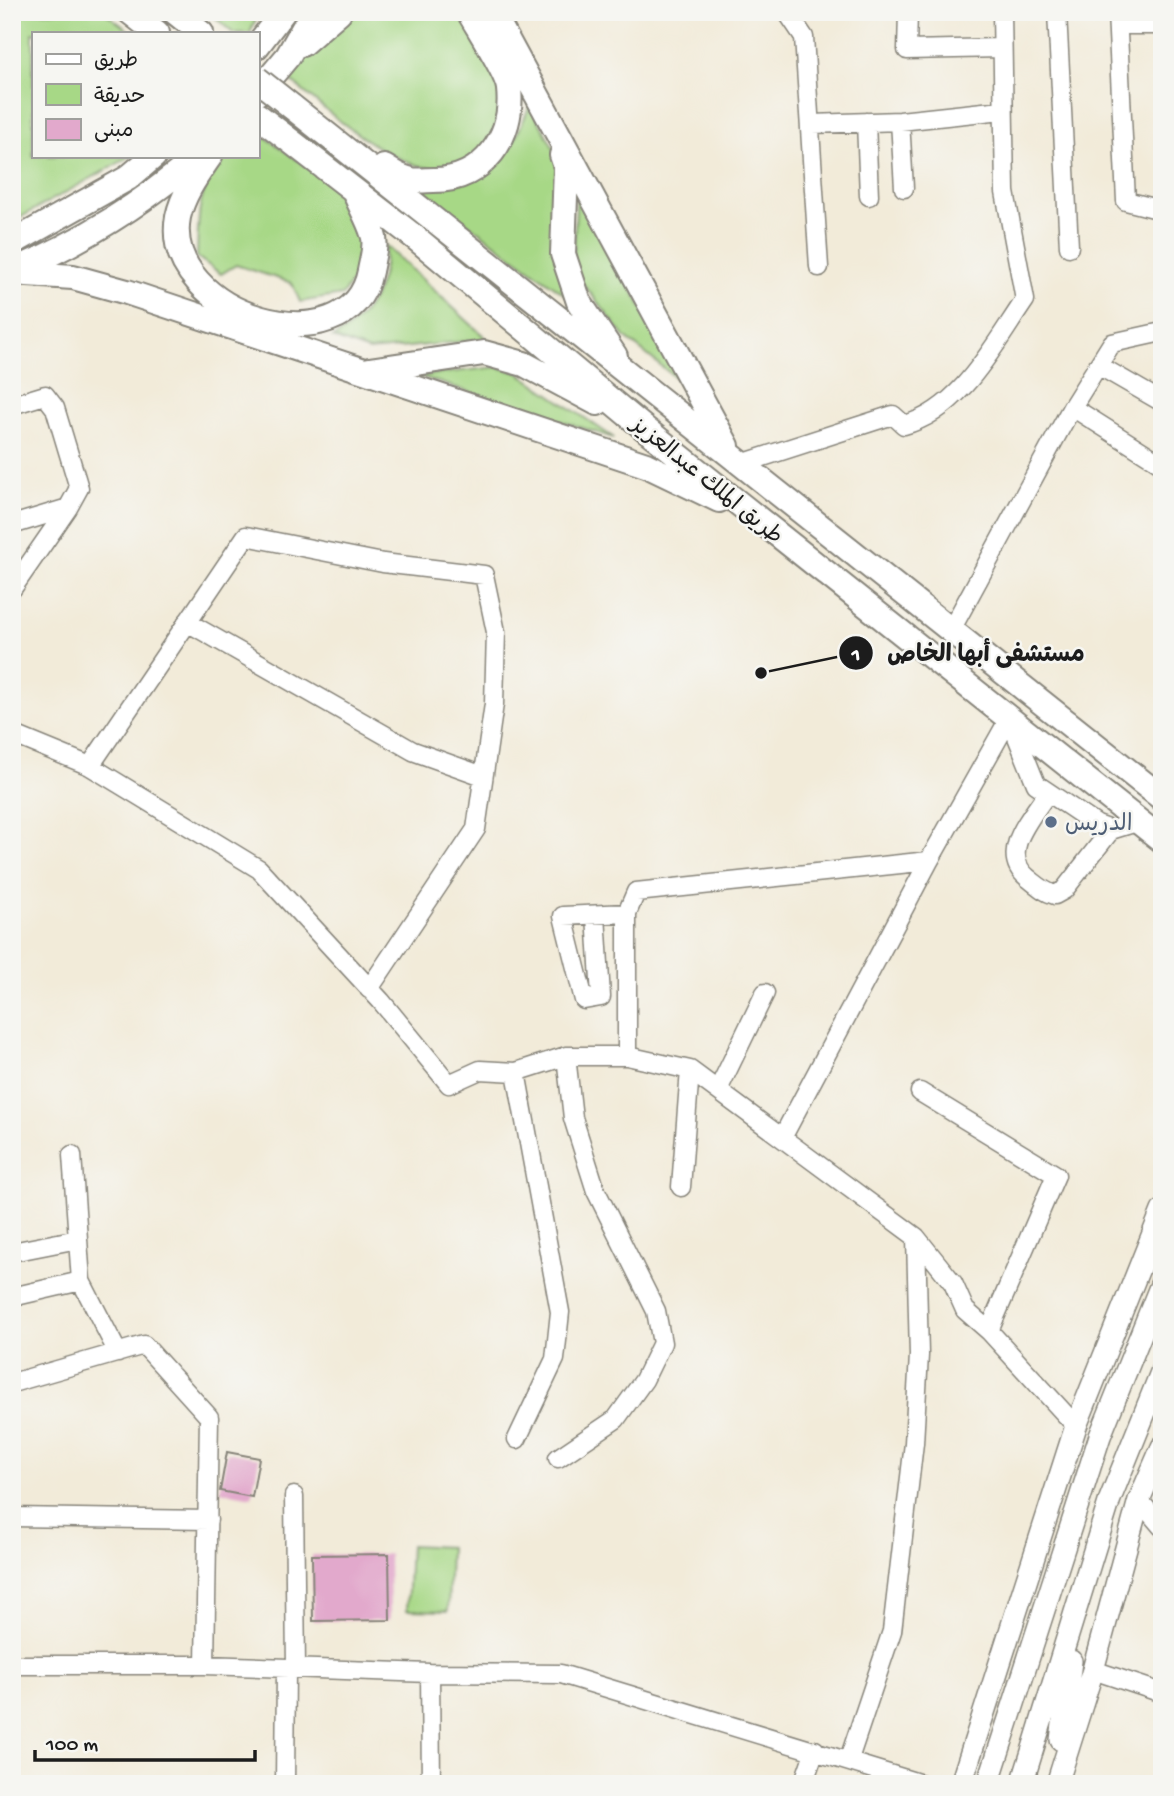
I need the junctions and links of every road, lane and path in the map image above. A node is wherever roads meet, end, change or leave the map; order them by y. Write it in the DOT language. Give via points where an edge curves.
graph roads {
  1 [pos="130,12"];
  2 [pos="175,12"];
  3 [pos="282,12"];
  4 [pos="313,12"];
  5 [pos="339,12"];
  6 [pos="470,12"];
  7 [pos="492,12"];
  8 [pos="787,12"];
  9 [pos="908,12"];
  10 [pos="1002,12"];
  11 [pos="1057,12"];
  12 [pos="1118,19"];
  13 [pos="1162,25"];
  14 [pos="156,32"];
  15 [pos="200,32"];
  16 [pos="259,43"];
  17 [pos="1002,48"];
  18 [pos="288,57"];
  19 [pos="259,81"];
  20 [pos="259,91"];
  21 [pos="1002,110"];
  22 [pos="548,119"];
  23 [pos="264,121"];
  24 [pos="900,121"];
  25 [pos="866,122"];
  26 [pos="812,124"];
  27 [pos="338,143"];
  28 [pos="152,158"];
  29 [pos="195,158"];
  30 [pos="209,158"];
  31 [pos="904,188"];
  32 [pos="354,191"];
  33 [pos="869,196"];
  34 [pos="1162,210"];
  35 [pos="12,243"];
  36 [pos="1069,247"];
  37 [pos="819,267"];
  38 [pos="12,272"];
  39 [pos="1162,332"];
  40 [pos="1098,365"];
  41 [pos="365,370"];
  42 [pos="629,377"];
  43 [pos="1162,402"];
  44 [pos="12,405"];
  45 [pos="1072,407"];
  46 [pos="644,428"];
  47 [pos="738,461"];
  48 [pos="1162,464"];
  49 [pos="68,508"];
  50 [pos="756,517"];
  51 [pos="12,525"];
  52 [pos="12,589"];
  53 [pos="187,622"];
  54 [pos="951,630"];
  55 [pos="1009,719"];
  56 [pos="12,734"];
  57 [pos="90,766"];
  58 [pos="483,776"];
  59 [pos="1048,792"];
  60 [pos="1162,798"];
  61 [pos="1137,822"];
  62 [pos="1111,830"];
  63 [pos="1162,840"];
  64 [pos="929,861"];
  65 [pos="627,913"];
  66 [pos="596,915"];
  67 [pos="369,989"];
  68 [pos="765,993"];
  69 [pos="566,1056"];
  70 [pos="627,1056"];
  71 [pos="690,1070"];
  72 [pos="516,1072"];
  73 [pos="718,1090"];
  74 [pos="920,1092"];
  75 [pos="782,1138"];
  76 [pos="72,1155"];
  77 [pos="681,1187"];
  78 [pos="1162,1211"];
  79 [pos="916,1237"];
  80 [pos="78,1239"];
  81 [pos="12,1252"];
  82 [pos="81,1281"];
  83 [pos="1162,1282"];
  84 [pos="12,1297"];
  85 [pos="989,1331"];
  86 [pos="118,1353"];
  87 [pos="1162,1370"];
  88 [pos="12,1383"];
  89 [pos="1076,1426"];
  90 [pos="517,1439"];
  91 [pos="1162,1447"];
  92 [pos="558,1458"];
  93 [pos="294,1496"];
  94 [pos="1139,1500"];
  95 [pos="12,1517"];
  96 [pos="208,1520"];
  97 [pos="1162,1527"];
  98 [pos="1053,1584"];
  99 [pos="1079,1602"];
  100 [pos="12,1665"];
  101 [pos="205,1665"];
  102 [pos="291,1668"];
  103 [pos="1093,1670"];
  104 [pos="430,1673"];
  105 [pos="1162,1693"];
  106 [pos="980,1729"];
  107 [pos="815,1749"];
  108 [pos="849,1759"];
  109 [pos="285,1784"];
  110 [pos="432,1784"];
  111 [pos="803,1784"];
  112 [pos="922,1784"];
  113 [pos="961,1784"];
  114 [pos="988,1784"];
  115 [pos="1022,1784"];
  116 [pos="1056,1784"];
  1 -- 14 [label="highway"];
  2 -- 15 [label="highway"];
  3 -- 16 [label="highway"];
  4 -- 18 [label="highway"];
  5 -- 18 [label="highway"];
  6 -- 27 [label="highway" via="510,86 508,116 488,159 470,174 449,180 409,180"];
  7 -- 22 [label="highway"];
  8 -- 26 [label="street" via="804,37"];
  9 -- 17 [label="street" via="907,50"];
  10 -- 17 [label="street"];
  11 -- 36 [label="street"];
  12 -- 13 [label="street"];
  12 -- 34 [label="street" via="1126,201"];
  17 -- 21 [label="street"];
  18 -- 20 [label="highway"];
  19 -- 27 [label="highway, طريق الملك عبدالعزيز, bridge"];
  21 -- 24 [label="street"];
  21 -- 47 [label="street" via="1005,192 1025,300 979,364 945,405 923,420 904,425 893,415"];
  22 -- 42 [label="highway" via="566,167 563,254 579,302"];
  22 -- 47 [label="highway"];
  23 -- 32 [label="highway, طريق الملك عبدالعزيز"];
  24 -- 25 [label="street"];
  24 -- 31 [label="street"];
  25 -- 26 [label="street"];
  25 -- 33 [label="street"];
  26 -- 37 [label="street"];
  27 -- 42 [label="highway, طريق الملك عبدالعزيز"];
  28 -- 35 [label="highway" via="128,178"];
  29 -- 38 [label="highway" via="134,204 54,254"];
  30 -- 32 [label="highway" via="188,189 178,218 178,242 189,267 205,289 227,307 286,326 320,322 340,311 359,298 369,279 374,236"];
  32 -- 46 [label="highway, طريق الملك عبدالعزيز"];
  38 -- 41 [label="highway" via="73,277"];
  39 -- 40 [label="street" via="1112,343"];
  40 -- 43 [label="street"];
  40 -- 45 [label="street"];
  41 -- 46 [label="highway" via="484,353 524,364"];
  41 -- 50 [label="highway" via="646,465"];
  42 -- 47 [label="highway, طريق الملك عبدالعزيز"];
  44 -- 49 [label="street" via="46,395 55,408 79,488"];
  45 -- 48 [label="street"];
  45 -- 54 [label="street"];
  46 -- 50 [label="highway, طريق الملك عبدالعزيز"];
  47 -- 54 [label="highway, طريق الملك عبدالعزيز"];
  49 -- 51 [label="street"];
  49 -- 52 [label="street"];
  50 -- 55 [label="highway, طريق الملك عبدالعزيز"];
  53 -- 57 [label="street"];
  53 -- 58 [label="street" via="413,751"];
  53 -- 58 [label="street" via="246,536 383,563 484,575 496,632 494,704"];
  54 -- 60 [label="highway, طريق الملك عبدالعزيز"];
  55 -- 59 [label="street" via="1036,784"];
  55 -- 61 [label="highway, طريق الملك عبدالعزيز"];
  55 -- 64 [label="street"];
  56 -- 57 [label="street"];
  57 -- 67 [label="street" via="259,869"];
  58 -- 67 [label="street" via="476,829"];
  59 -- 62 [label="street"];
  59 -- 62 [label="street" via="1019,837 1013,856 1017,869 1045,892 1055,895 1064,890"];
  61 -- 62 [label="street"];
  61 -- 63 [label="highway, طريق الملك عبدالعزيز"];
  64 -- 65 [label="street" via="636,892"];
  64 -- 75 [label="street"];
  65 -- 66 [label="street"];
  65 -- 70 [label="street"];
  67 -- 72 [label="street" via="449,1084 480,1070"];
  68 -- 73 [label="street"];
  69 -- 70 [label="street"];
  69 -- 72 [label="street"];
  69 -- 92 [label="street" via="573,1118 596,1191 656,1311 662,1343 644,1380 616,1419"];
  70 -- 71 [label="street"];
  71 -- 73 [label="street"];
  71 -- 77 [label="street"];
  72 -- 90 [label="street" via="560,1312 555,1359"];
  73 -- 75 [label="street"];
  74 -- 85 [label="street" via="1056,1175"];
  75 -- 79 [label="street"];
  76 -- 80 [label="street"];
  78 -- 89 [label="main road"];
  79 -- 85 [label="street" via="953,1283 965,1310"];
  79 -- 108 [label="street" via="919,1367 892,1631"];
  80 -- 81 [label="street"];
  80 -- 82 [label="street"];
  82 -- 84 [label="street"];
  82 -- 86 [label="street"];
  83 -- 98 [label="main road" via="1100,1436"];
  85 -- 89 [label="street"];
  86 -- 88 [label="street"];
  86 -- 96 [label="street" via="144,1345 209,1418"];
  87 -- 99 [label="main road" via="1110,1499"];
  89 -- 106 [label="main road"];
  91 -- 94 [label="main road"];
  93 -- 102 [label="street"];
  94 -- 97 [label="street"];
  94 -- 103 [label="main road"];
  95 -- 96 [label="street"];
  96 -- 101 [label="street"];
  98 -- 106 [label="main road"];
  98 -- 114 [label="main road"];
  99 -- 115 [label="main road"];
  99 -- 116 [label="main road"];
  100 -- 101 [label="street"];
  101 -- 102 [label="street"];
  102 -- 104 [label="street"];
  102 -- 109 [label="street"];
  103 -- 105 [label="street"];
  103 -- 116 [label="main road"];
  104 -- 107 [label="street" via="561,1674"];
  104 -- 110 [label="street"];
  106 -- 113 [label="main road"];
  107 -- 108 [label="street"];
  107 -- 111 [label="street"];
  108 -- 112 [label="street"];
}
